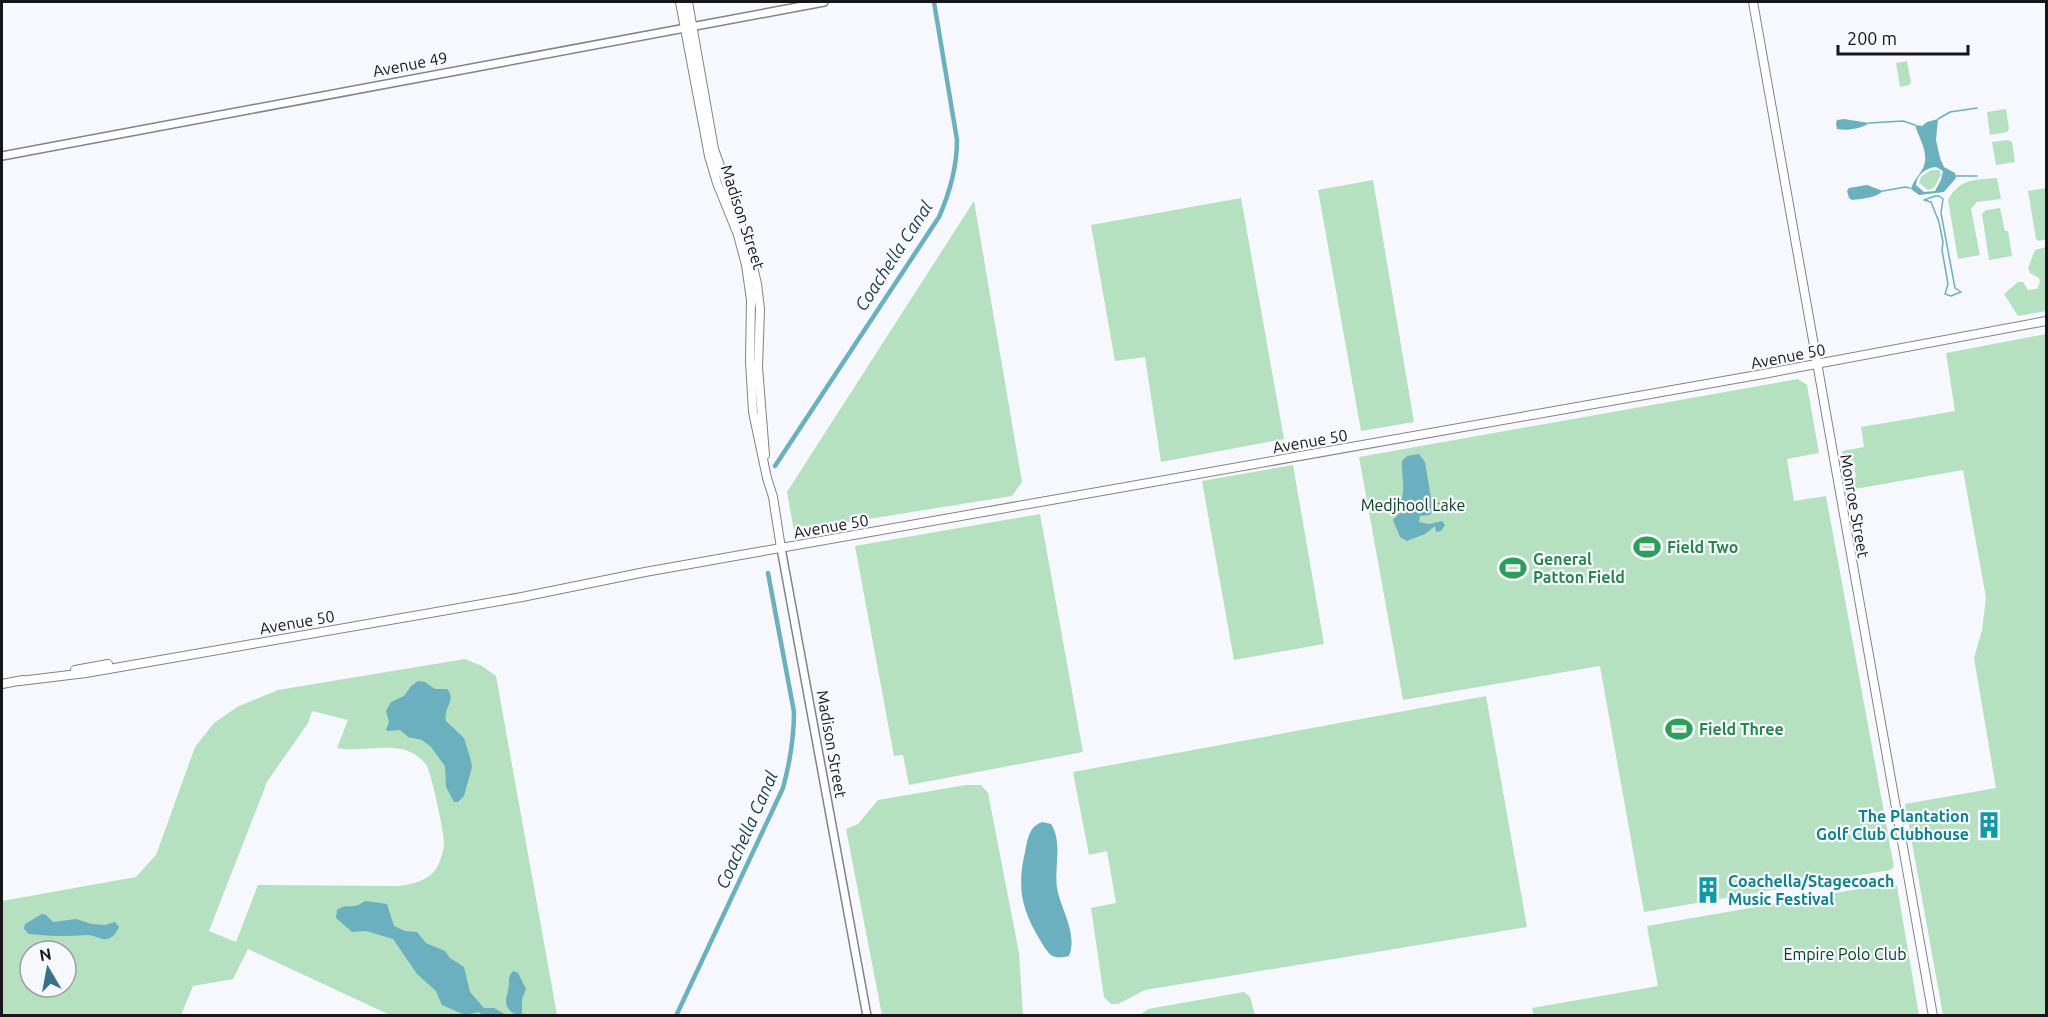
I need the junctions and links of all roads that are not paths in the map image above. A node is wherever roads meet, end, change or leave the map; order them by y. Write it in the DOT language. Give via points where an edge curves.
graph roads {
  1 [pos="680,2"];
  2 [pos="688,2"];
  3 [pos="825,2"];
  4 [pos="1753,2"];
  5 [pos="688,26"];
  6 [pos="2,156"];
  7 [pos="2046,321"];
  8 [pos="1816,364"];
  9 [pos="781,548"];
  10 [pos="2,684"];
  11 [pos="867,1016"];
  12 [pos="1933,1016"];
  1 -- 5 [label="main road, Madison Street"];
  2 -- 5 [label="main road, Madison Street"];
  3 -- 5 [label="street, Avenue 49"];
  4 -- 8 [label="main road, Monroe Street"];
  5 -- 6 [label="street, Avenue 49"];
  5 -- 9 [label="main road, Madison Street" via="714,149 748,245 757,284 758,367 767,478"];
  7 -- 8 [label="main road, Avenue 50"];
  8 -- 9 [label="main road, Avenue 50"];
  8 -- 12 [label="main road, Monroe Street"];
  9 -- 10 [label="main road, Avenue 50" via="522,597 86,673"];
  9 -- 11 [label="street, Madison Street"];
}
